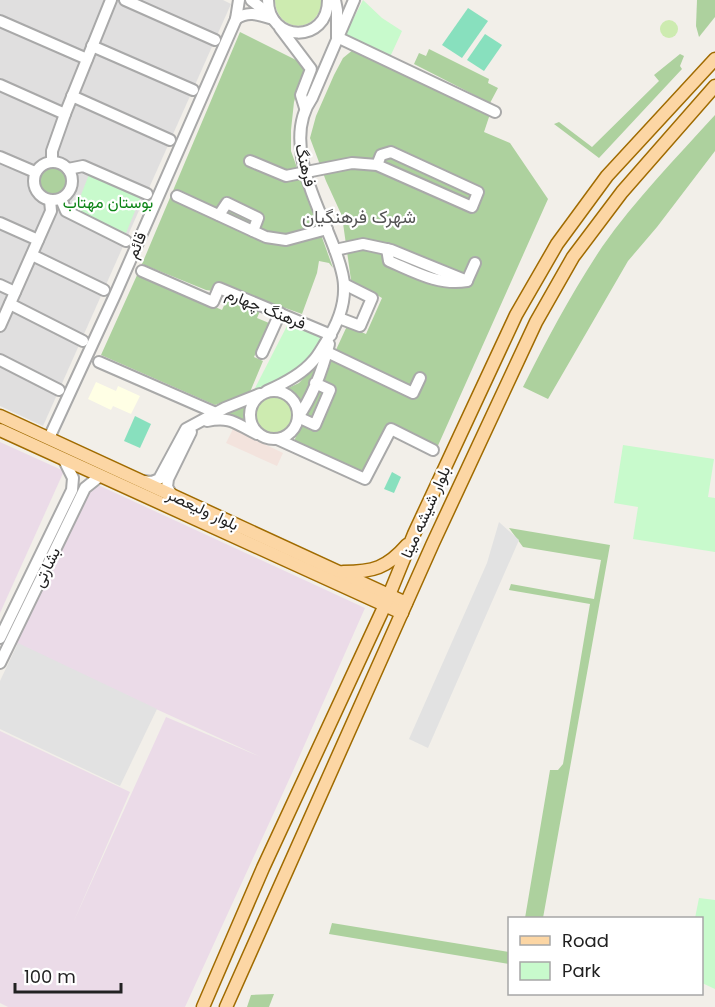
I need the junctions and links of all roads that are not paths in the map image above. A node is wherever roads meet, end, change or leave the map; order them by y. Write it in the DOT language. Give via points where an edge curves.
graph roads {
  1 [pos="125,0"];
  2 [pos="239,0"];
  3 [pos="251,0"];
  4 [pos="268,0"];
  5 [pos="328,0"];
  6 [pos="334,0"];
  7 [pos="354,0"];
  8 [pos="107,1"];
  9 [pos="236,19"];
  10 [pos="273,19"];
  11 [pos="0,21"];
  12 [pos="337,37"];
  13 [pos="215,40"];
  14 [pos="92,46"];
  15 [pos="87,59"];
  16 [pos="715,59"];
  17 [pos="317,71"];
  18 [pos="0,85"];
  19 [pos="715,86"];
  20 [pos="193,90"];
  21 [pos="72,96"];
  22 [pos="495,112"];
  23 [pos="65,114"];
  24 [pos="170,140"];
  25 [pos="0,157"];
  26 [pos="250,161"];
  27 [pos="52,162"];
  28 [pos="377,165"];
  29 [pos="68,169"];
  30 [pos="35,172"];
  31 [pos="305,172"];
  32 [pos="147,194"];
  33 [pos="177,196"];
  34 [pos="61,199"];
  35 [pos="50,200"];
  36 [pos="0,223"];
  37 [pos="327,229"];
  38 [pos="38,240"];
  39 [pos="126,241"];
  40 [pos="335,250"];
  41 [pos="552,252"];
  42 [pos="32,255"];
  43 [pos="475,262"];
  44 [pos="569,263"];
  45 [pos="142,271"];
  46 [pos="344,284"];
  47 [pos="0,285"];
  48 [pos="104,290"];
  49 [pos="15,292"];
  50 [pos="10,304"];
  51 [pos="280,313"];
  52 [pos="339,318"];
  53 [pos="0,326"];
  54 [pos="331,335"];
  55 [pos="83,341"];
  56 [pos="327,352"];
  57 [pos="262,353"];
  58 [pos="0,360"];
  59 [pos="99,362"];
  60 [pos="420,378"];
  61 [pos="315,383"];
  62 [pos="59,390"];
  63 [pos="264,392"];
  64 [pos="216,413"];
  65 [pos="0,416"];
  66 [pos="298,417"];
  67 [pos="198,422"];
  68 [pos="0,430"];
  69 [pos="263,436"];
  70 [pos="49,438"];
  71 [pos="277,439"];
  72 [pos="434,450"];
  73 [pos="64,460"];
  74 [pos="100,476"];
  75 [pos="165,477"];
  76 [pos="144,486"];
  77 [pos="170,500"];
  78 [pos="414,534"];
  79 [pos="340,572"];
  80 [pos="388,600"];
  81 [pos="404,608"];
  82 [pos="0,638"];
  83 [pos="0,663"];
  84 [pos="202,1007"];
  85 [pos="226,1007"];
  1 -- 13 [label="street"];
  2 -- 9 [label="street, قائم"];
  3 -- 10 [label="street"];
  4 -- 10 [label="street"];
  5 -- 10 [label="street" via="325,16 309,31 294,33"];
  6 -- 12 [label="street"];
  7 -- 12 [label="street, فرهنگ"];
  8 -- 14 [label="street"];
  9 -- 10 [label="street" via="253,14"];
  9 -- 70 [label="street, قائم"];
  10 -- 17 [label="street"];
  11 -- 15 [label="street"];
  12 -- 17 [label="street, فرهنگ"];
  12 -- 22 [label="street"];
  14 -- 15 [label="street"];
  14 -- 20 [label="street"];
  15 -- 21 [label="street"];
  16 -- 41 [label="main road, بلوار شیشه مینا" via="607,176"];
  17 -- 31 [label="street, فرهنگ" via="312,99 305,108 299,131"];
  18 -- 23 [label="street"];
  19 -- 44 [label="main road, بلوار شیشه مینا" via="622,192"];
  21 -- 23 [label="street"];
  21 -- 24 [label="street"];
  23 -- 27 [label="street"];
  25 -- 30 [label="street"];
  26 -- 31 [label="street" via="286,176"];
  27 -- 29 [label="street"];
  27 -- 30 [label="street"];
  28 -- 28 [label="street" via="471,207 478,192 391,152 381,155"];
  28 -- 31 [label="street" via="352,162"];
  29 -- 32 [label="street" via="82,166"];
  29 -- 34 [label="street" via="72,185"];
  30 -- 35 [label="street" via="35,190"];
  31 -- 37 [label="street, فرهنگ"];
  33 -- 37 [label="street" via="219,215 227,203 238,208 258,218 253,231 266,237 286,240"];
  34 -- 35 [label="street"];
  34 -- 39 [label="street" via="66,211"];
  35 -- 38 [label="street" via="51,211"];
  36 -- 38 [label="street"];
  37 -- 40 [label="street, فرهنگ"];
  38 -- 42 [label="street"];
  40 -- 43 [label="street" via="363,244 387,249 389,261 454,284 466,282"];
  40 -- 46 [label="street, فرهنگ"];
  41 -- 44 [label="main road"];
  41 -- 78 [label="main road, بلوار شیشه مینا" via="516,315"];
  42 -- 48 [label="street"];
  42 -- 49 [label="street"];
  44 -- 81 [label="main road, بلوار شیشه مینا" via="536,322"];
  45 -- 51 [label="street, فرهنگ چهارم" via="213,302 219,288"];
  46 -- 52 [label="street, فرهنگ"];
  46 -- 52 [label="street" via="372,298 360,326"];
  47 -- 49 [label="street"];
  49 -- 50 [label="street"];
  50 -- 53 [label="street"];
  50 -- 55 [label="street"];
  51 -- 54 [label="street, فرهنگ چهارم"];
  51 -- 57 [label="street"];
  52 -- 54 [label="street, فرهنگ"];
  54 -- 56 [label="street, فرهنگ"];
  54 -- 63 [label="street, فرهنگ" via="313,362"];
  56 -- 60 [label="street" via="413,393"];
  56 -- 61 [label="street, فرهنگ"];
  58 -- 62 [label="street"];
  59 -- 64 [label="street"];
  61 -- 66 [label="street, فرهنگ"];
  61 -- 66 [label="street" via="330,390 315,425"];
  63 -- 64 [label="street, فرهنگ"];
  63 -- 66 [label="street" via="283,392 289,396"];
  63 -- 69 [label="street" via="253,402 249,417"];
  64 -- 67 [label="street, فرهنگ"];
  65 -- 70 [label="main road, بلوار ولیعصر"];
  66 -- 71 [label="street, فرهنگ" via="291,431"];
  67 -- 69 [label="street" via="222,418"];
  67 -- 75 [label="street, فرهنگ" via="186,429"];
  68 -- 73 [label="main road, بلوار ولیعصر"];
  69 -- 71 [label="street"];
  70 -- 76 [label="main road, بلوار ولیعصر"];
  71 -- 72 [label="street" via="365,479 391,429"];
  73 -- 74 [label="main road, بلوار ولیعصر"];
  73 -- 82 [label="street, بشارتی" via="73,478 72,490"];
  74 -- 76 [label="main road, بلوار ولیعصر"];
  74 -- 83 [label="street, بشارتی" via="85,488"];
  75 -- 76 [label="street"];
  75 -- 77 [label="street"];
  76 -- 77 [label="main road, بلوار ولیعصر"];
  77 -- 79 [label="main road, بلوار ولیعصر"];
  77 -- 80 [label="main road, بلوار ولیعصر"];
  78 -- 79 [label="main road" via="394,559 382,567"];
  78 -- 80 [label="main road, بلوار شیشه مینا"];
  79 -- 80 [label="main road, بلوار ولیعصر"];
  80 -- 81 [label="main road, بلوار ولیعصر"];
  80 -- 84 [label="main road, بلوار شیشه مینا"];
  81 -- 85 [label="main road, بلوار شیشه مینا"];
}
